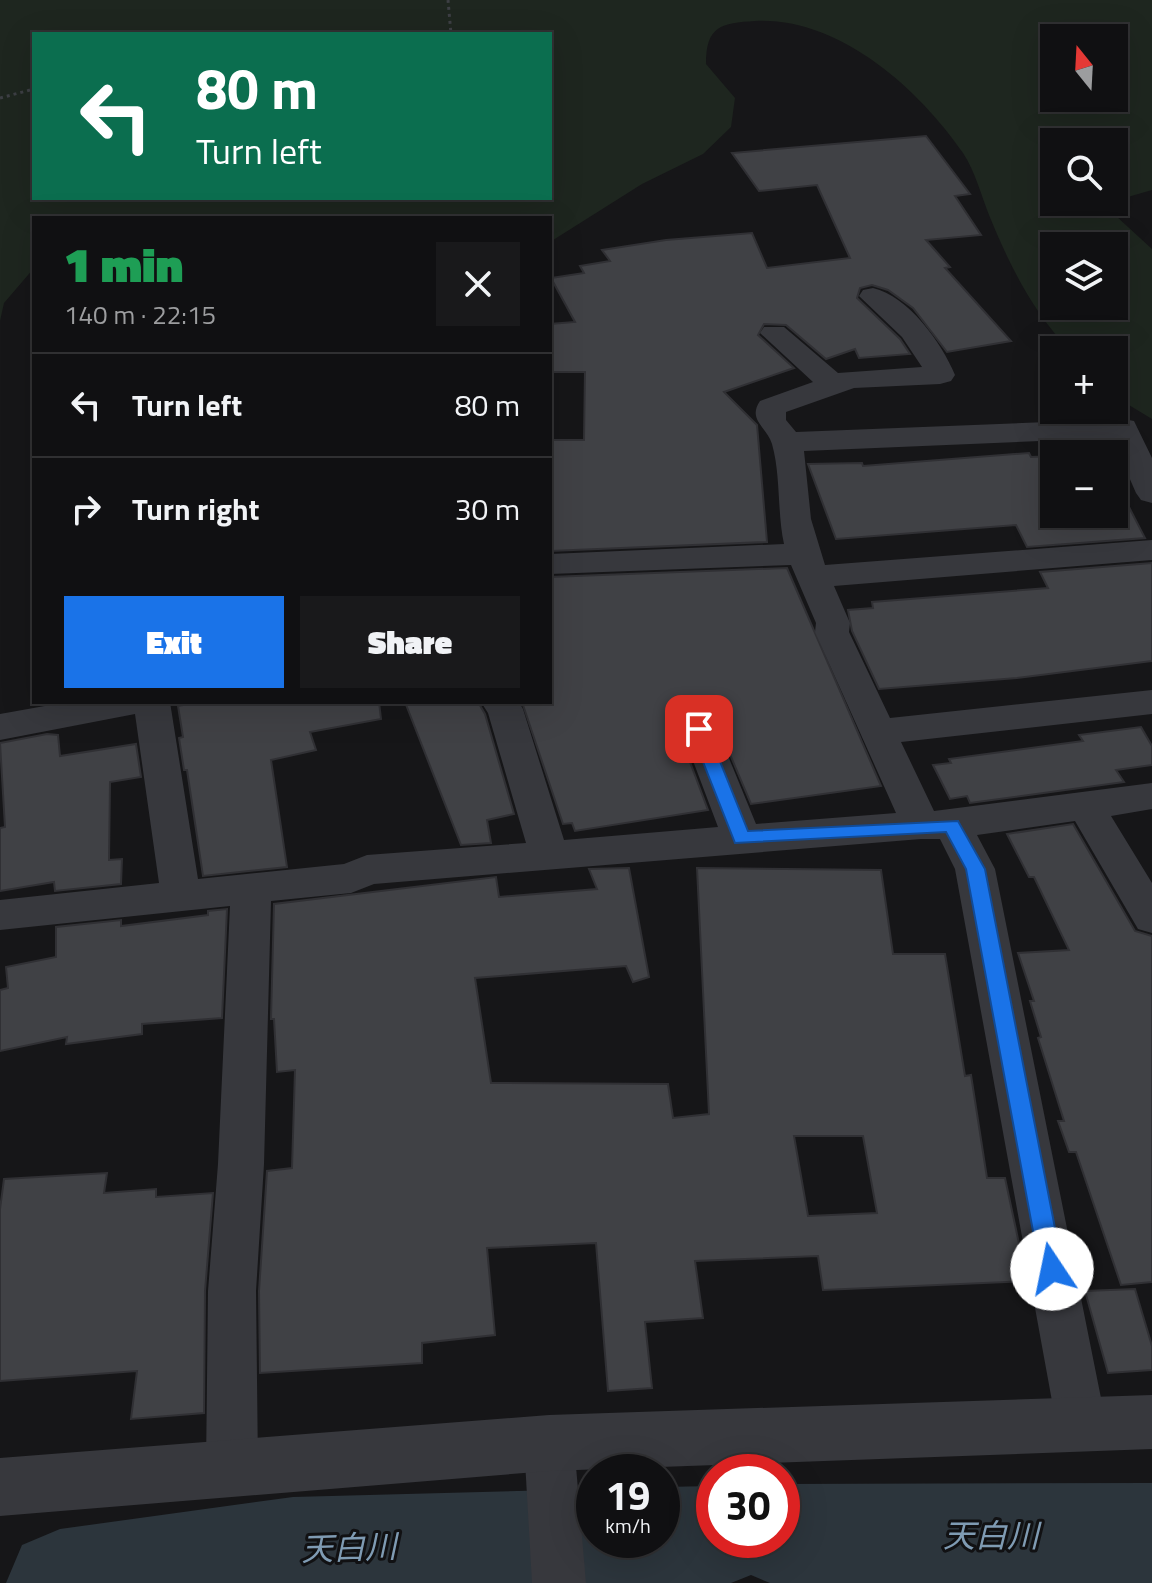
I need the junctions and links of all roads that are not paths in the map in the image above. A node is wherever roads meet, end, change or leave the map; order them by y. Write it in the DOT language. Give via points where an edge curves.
graph roads {
  1 [pos="873,296"];
  2 [pos="774,333"];
  3 [pos="834,385"];
  4 [pos="787,442"];
  5 [pos="1152,493"];
  6 [pos="1152,550"];
  7 [pos="552,564"];
  8 [pos="808,566"];
  9 [pos="1152,702"];
  10 [pos="122,704"];
  11 [pos="152,704"];
  12 [pos="501,704"];
  13 [pos="0,727"];
  14 [pos="699,729"];
  15 [pos="878,732"];
  16 [pos="1152,796"];
  17 [pos="1087,808"];
  18 [pos="936,825"];
  19 [pos="742,838"];
  20 [pos="549,855"];
  21 [pos="251,888"];
  22 [pos="180,894"];
  23 [pos="0,915"];
  24 [pos="1152,918"];
  25 [pos="1152,1422"];
  26 [pos="1081,1423"];
  27 [pos="550,1460"];
  28 [pos="232,1468"];
  29 [pos="0,1487"];
  30 [pos="559,1583"];
  1 -- 3 [label="street" via="887,304 935,358 940,375 850,379"];
  2 -- 3 [label="street"];
  3 -- 4 [label="street" via="771,407 771,421"];
  4 -- 5 [label="street" via="1123,428"];
  4 -- 8 [label="street" via="795,519"];
  6 -- 8 [label="street"];
  7 -- 8 [label="street"];
  8 -- 15 [label="street"];
  9 -- 15 [label="street"];
  10 -- 13 [label="street"];
  11 -- 22 [label="street"];
  12 -- 20 [label="street"];
  14 -- 19 [label="street"];
  15 -- 18 [label="street"];
  16 -- 17 [label="street"];
  17 -- 18 [label="street"];
  17 -- 24 [label="street"];
  18 -- 19 [label="street"];
  18 -- 26 [label="street" via="975,869"];
  19 -- 20 [label="street"];
  20 -- 21 [label="street" via="367,870 351,878"];
  21 -- 22 [label="street"];
  21 -- 28 [label="street" via="232,1291"];
  22 -- 23 [label="street"];
  25 -- 26 [label="street"];
  26 -- 27 [label="street"];
  27 -- 28 [label="street"];
  27 -- 30 [label="street"];
  28 -- 29 [label="street"];
}
